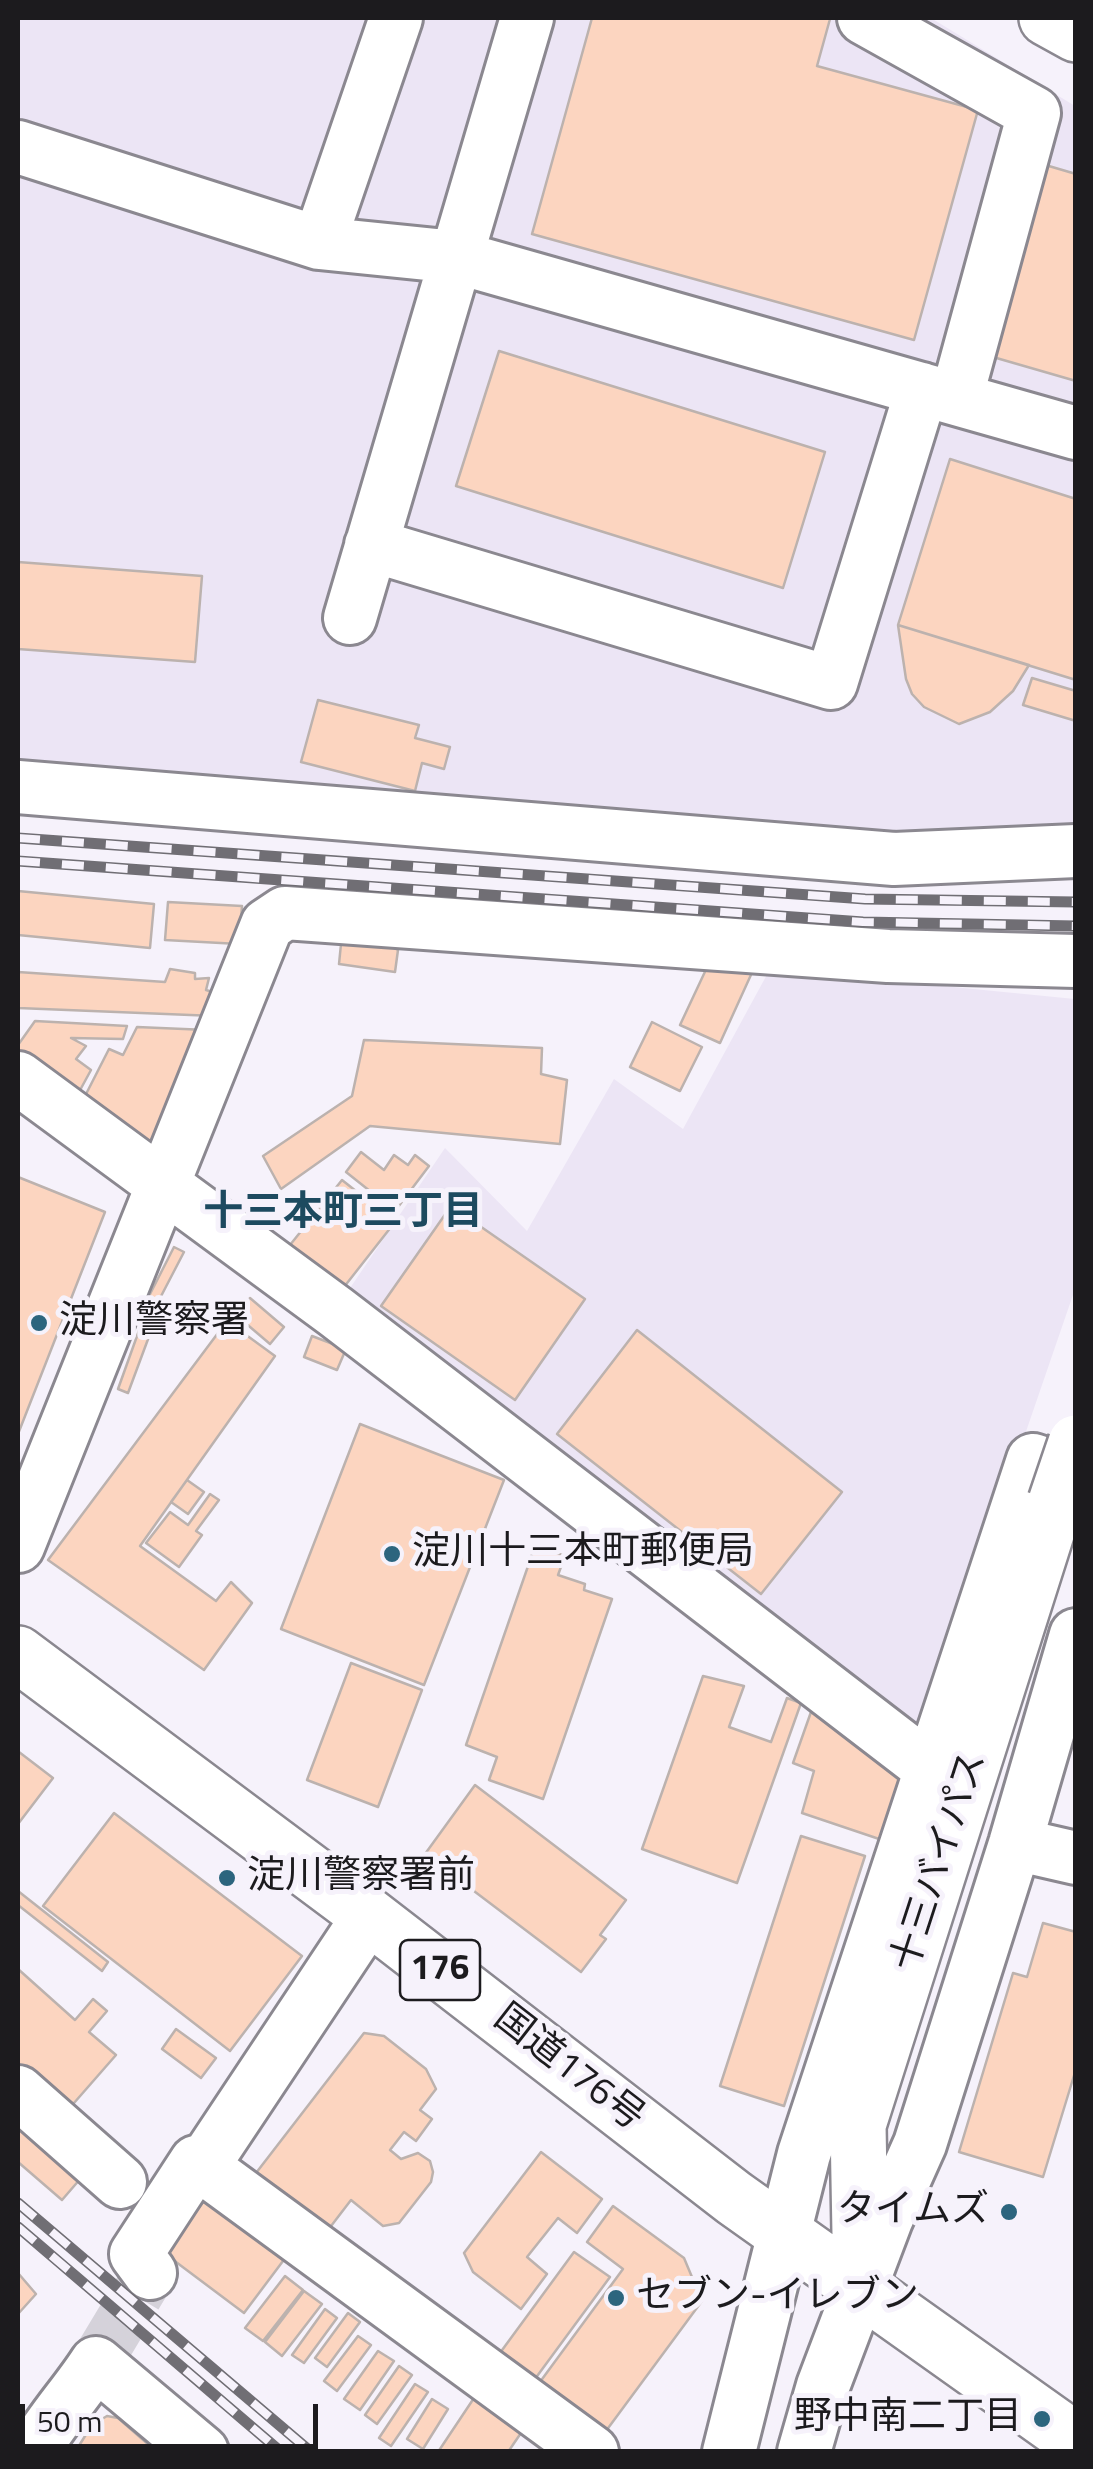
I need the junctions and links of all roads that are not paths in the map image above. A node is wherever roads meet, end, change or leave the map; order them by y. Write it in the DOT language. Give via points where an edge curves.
graph roads {
  1 [pos="396,18"];
  2 [pos="527,18"];
  3 [pos="864,18"];
  4 [pos="1047,18"];
  5 [pos="1076,34"];
  6 [pos="18,147"];
  7 [pos="319,243"];
  8 [pos="456,257"];
  9 [pos="939,394"];
  10 [pos="1076,433"];
  11 [pos="371,545"];
  12 [pos="350,618"];
  13 [pos="18,787"];
  14 [pos="1076,851"];
  15 [pos="1076,962"];
  16 [pos="18,1078"];
  17 [pos="164,1186"];
  18 [pos="1060,1470"];
  19 [pos="18,1546"];
  20 [pos="1076,1634"];
  21 [pos="18,1654"];
  22 [pos="932,1770"];
  23 [pos="1015,1844"];
  24 [pos="1076,1858"];
  25 [pos="369,1916"];
  26 [pos="18,2092"];
  27 [pos="202,2167"];
  28 [pos="120,2182"];
  29 [pos="784,2234"];
  30 [pos="150,2273"];
  31 [pos="861,2289"];
  32 [pos="33,2429"];
  33 [pos="1076,2442"];
  34 [pos="202,2452"];
  35 [pos="592,2452"];
  36 [pos="729,2452"];
  37 [pos="804,2452"];
  1 -- 7 [label="street"];
  2 -- 8 [label="street"];
  3 -- 9 [label="street" via="1034,113"];
  4 -- 5 [label="highway"];
  6 -- 7 [label="street"];
  7 -- 8 [label="street"];
  8 -- 9 [label="street"];
  8 -- 11 [label="street"];
  9 -- 10 [label="street"];
  9 -- 11 [label="street" via="831,683"];
  11 -- 12 [label="street"];
  13 -- 14 [label="street" via="894,860"];
  15 -- 17 [label="street" via="888,956 285,913 267,924"];
  16 -- 17 [label="street"];
  17 -- 19 [label="street"];
  17 -- 22 [label="street"];
  18 -- 22 [label="street"];
  18 -- 31 [label="highway, 十三バイパス" via="858,2125"];
  20 -- 23 [label="street"];
  21 -- 25 [label="highway, 国道176号 / 176"];
  22 -- 29 [label="street" via="804,2154"];
  23 -- 24 [label="street"];
  23 -- 31 [label="street" via="920,2144"];
  25 -- 27 [label="street"];
  25 -- 29 [label="highway, 国道176号 / 176"];
  26 -- 28 [label="street"];
  27 -- 30 [label="street" via="196,2162 136,2254"];
  27 -- 35 [label="street"];
  29 -- 31 [label="highway, 国道176号 / 176"];
  29 -- 36 [label="street"];
  31 -- 33 [label="highway, 国道176号 / 176"];
  31 -- 37 [label="street"];
  32 -- 34 [label="street" via="74,2397 96,2363"];
}
